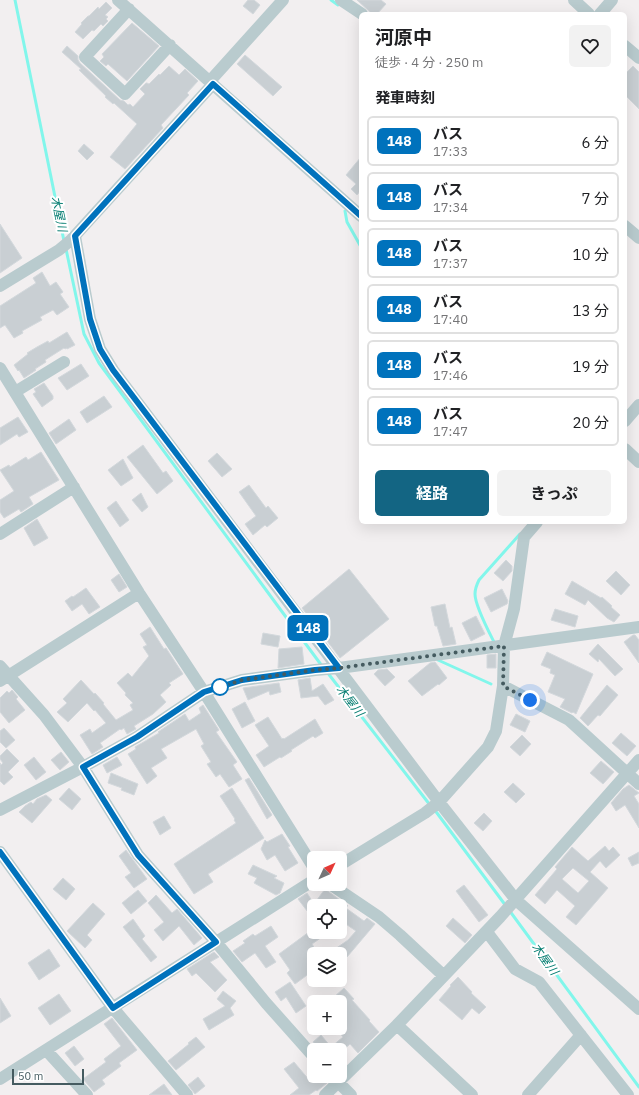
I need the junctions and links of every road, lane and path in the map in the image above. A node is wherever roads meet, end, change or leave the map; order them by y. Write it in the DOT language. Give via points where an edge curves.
graph roads {
  1 [pos="118,0"];
  2 [pos="283,0"];
  3 [pos="341,0"];
  4 [pos="574,0"];
  5 [pos="612,0"];
  6 [pos="129,9"];
  7 [pos="359,12"];
  8 [pos="587,12"];
  9 [pos="602,12"];
  10 [pos="170,45"];
  11 [pos="627,48"];
  12 [pos="639,58"];
  13 [pos="212,83"];
  14 [pos="359,214"];
  15 [pos="627,228"];
  16 [pos="73,238"];
  17 [pos="639,238"];
  18 [pos="0,286"];
  19 [pos="64,362"];
  20 [pos="0,368"];
  21 [pos="15,392"];
  22 [pos="639,405"];
  23 [pos="627,419"];
  24 [pos="627,451"];
  25 [pos="639,462"];
  26 [pos="74,487"];
  27 [pos="535,524"];
  28 [pos="0,534"];
  29 [pos="139,593"];
  30 [pos="639,627"];
  31 [pos="504,646"];
  32 [pos="0,666"];
  33 [pos="339,668"];
  34 [pos="4,678"];
  35 [pos="503,686"];
  36 [pos="204,692"];
  37 [pos="639,760"];
  38 [pos="83,767"];
  39 [pos="627,773"];
  40 [pos="639,784"];
  41 [pos="439,802"];
  42 [pos="0,810"];
  43 [pos="0,852"];
  44 [pos="307,857"];
  45 [pos="347,861"];
  46 [pos="307,884"];
  47 [pos="340,891"];
  48 [pos="516,900"];
  49 [pos="487,932"];
  50 [pos="216,942"];
  51 [pos="444,976"];
  52 [pos="113,1008"];
  53 [pos="639,1009"];
  54 [pos="397,1025"];
  55 [pos="581,1034"];
  56 [pos="307,1049"];
  57 [pos="46,1050"];
  58 [pos="347,1069"];
  59 [pos="0,1079"];
  60 [pos="332,1083"];
  61 [pos="339,1083"];
  62 [pos="88,1095"];
  63 [pos="187,1095"];
  64 [pos="325,1095"];
  65 [pos="351,1095"];
  66 [pos="472,1095"];
  67 [pos="528,1095"];
  68 [pos="628,1095"];
  1 -- 6 [label="street"];
  2 -- 13 [label="street"];
  3 -- 7 [label="street"];
  4 -- 8 [label="street"];
  5 -- 9 [label="street"];
  6 -- 10 [label="street"];
  6 -- 10 [label="street" via="85,57 125,94"];
  10 -- 13 [label="street"];
  11 -- 12 [label="street"];
  13 -- 14 [label="street"];
  13 -- 16 [label="street"];
  15 -- 17 [label="street"];
  16 -- 18 [label="street" via="59,250"];
  16 -- 33 [label="street" via="90,319 100,349 113,370"];
  19 -- 21 [label="street"];
  20 -- 21 [label="street"];
  21 -- 26 [label="street"];
  22 -- 23 [label="street"];
  24 -- 25 [label="street"];
  26 -- 28 [label="street"];
  26 -- 29 [label="street"];
  27 -- 31 [label="street" via="524,537 514,609"];
  29 -- 34 [label="street"];
  29 -- 36 [label="street"];
  30 -- 31 [label="street"];
  31 -- 33 [label="street"];
  31 -- 35 [label="street"];
  32 -- 34 [label="street"];
  33 -- 36 [label="street" via="242,680"];
  33 -- 41 [label="street"];
  34 -- 38 [label="street" via="44,715"];
  35 -- 39 [label="street" via="569,720"];
  35 -- 41 [label="street" via="496,731 488,747"];
  36 -- 38 [label="street" via="137,737"];
  36 -- 44 [label="street"];
  37 -- 39 [label="street"];
  38 -- 42 [label="street"];
  38 -- 50 [label="street" via="138,855"];
  39 -- 40 [label="street"];
  39 -- 48 [label="street"];
  41 -- 45 [label="street"];
  41 -- 48 [label="street"];
  43 -- 52 [label="street"];
  46 -- 50 [label="street"];
  47 -- 51 [label="street" via="379,917"];
  48 -- 49 [label="street"];
  48 -- 53 [label="street"];
  49 -- 51 [label="street"];
  49 -- 55 [label="street" via="515,970 539,982"];
  50 -- 52 [label="street"];
  50 -- 56 [label="street"];
  51 -- 54 [label="street"];
  52 -- 57 [label="street"];
  52 -- 63 [label="street"];
  54 -- 58 [label="street"];
  54 -- 66 [label="street"];
  55 -- 67 [label="street"];
  55 -- 68 [label="street"];
  57 -- 59 [label="street"];
  57 -- 62 [label="street"];
  60 -- 64 [label="street"];
  61 -- 65 [label="street"];
}
